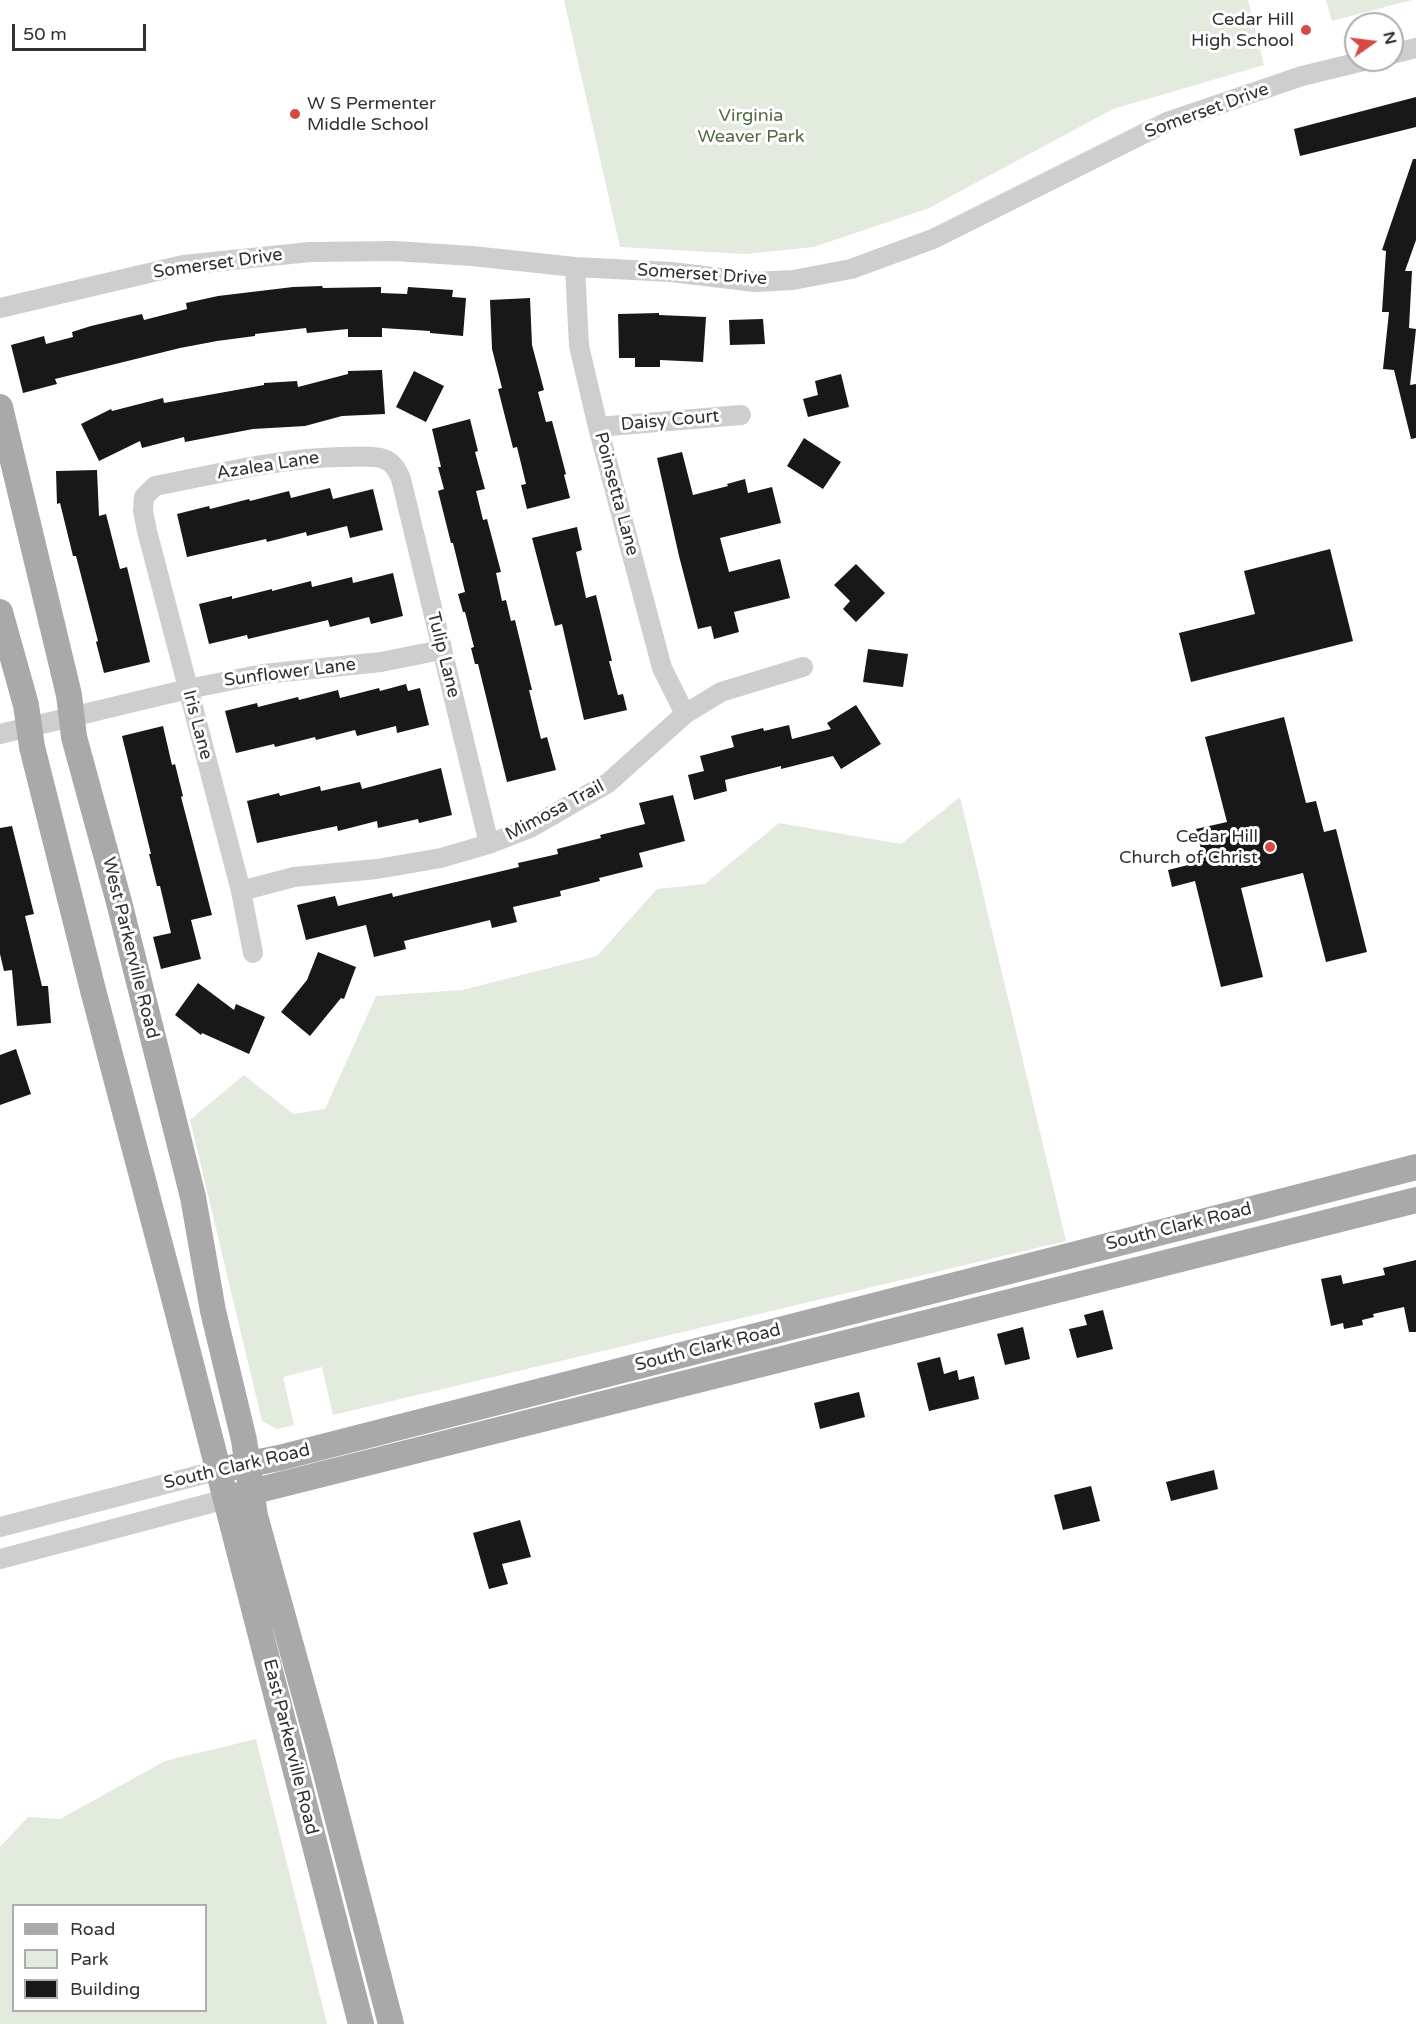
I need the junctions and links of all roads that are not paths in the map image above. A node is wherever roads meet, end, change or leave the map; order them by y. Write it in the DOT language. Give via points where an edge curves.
graph roads {
  1 [pos="1344,66"];
  2 [pos="576,267"];
  3 [pos="0,308"];
  4 [pos="0,407"];
  5 [pos="741,415"];
  6 [pos="598,427"];
  7 [pos="395,466"];
  8 [pos="144,497"];
  9 [pos="0,612"];
  10 [pos="441,650"];
  11 [pos="803,667"];
  12 [pos="188,688"];
  13 [pos="685,714"];
  14 [pos="72,716"];
  15 [pos="29,726"];
  16 [pos="0,734"];
  17 [pos="489,844"];
  18 [pos="241,891"];
  19 [pos="253,953"];
  20 [pos="1416,1167"];
  21 [pos="1416,1200"];
  22 [pos="1238,1212"];
  23 [pos="1246,1243"];
  24 [pos="248,1464"];
  25 [pos="219,1470"];
  26 [pos="252,1492"];
  27 [pos="226,1498"];
  28 [pos="0,1527"];
  29 [pos="0,1559"];
  30 [pos="361,2024"];
  31 [pos="391,2024"];
  1 -- 2 [label="street, Somerset Drive" via="1302,76 1167,122 933,239 851,268 793,280 755,282"];
  2 -- 3 [label="street, Somerset Drive" via="394,250 310,252 183,265"];
  2 -- 6 [label="street, Poinsetta Lane" via="579,346"];
  4 -- 14 [label="main road, West Parkerville Road"];
  5 -- 6 [label="street, Daisy Court"];
  6 -- 13 [label="street, Poinsetta Lane" via="662,668"];
  7 -- 8 [label="street, Azalea Lane" via="384,459 366,456 256,465 155,486"];
  7 -- 10 [label="street, Tulip Lane"];
  8 -- 12 [label="street, Iris Lane" via="147,531"];
  9 -- 15 [label="main road"];
  10 -- 12 [label="street, Sunflower Lane"];
  10 -- 17 [label="street, Tulip Lane"];
  11 -- 13 [label="street, Mimosa Trail" via="721,692"];
  12 -- 14 [label="street, Sunflower Lane"];
  12 -- 18 [label="street, Iris Lane"];
  13 -- 17 [label="street, Mimosa Trail" via="608,783 530,828"];
  14 -- 15 [label="street, Sunflower Lane"];
  14 -- 24 [label="main road, West Parkerville Road" via="74,737 193,1197 213,1311"];
  15 -- 16 [label="street, Sunflower Lane"];
  15 -- 25 [label="main road" via="94,994"];
  17 -- 18 [label="street, Mimosa Trail" via="441,858 294,877"];
  18 -- 19 [label="street, Iris Lane"];
  20 -- 22 [label="main road, South Clark Road"];
  21 -- 23 [label="main road, South Clark Road"];
  22 -- 23 [label="main road"];
  22 -- 24 [label="main road, South Clark Road"];
  23 -- 26 [label="main road, South Clark Road"];
  24 -- 25 [label="main road, South Clark Road"];
  24 -- 26 [label="main road, West Parkerville Road"];
  25 -- 27 [label="main road, East Parkerville Road"];
  25 -- 28 [label="street, South Clark Road"];
  26 -- 27 [label="main road, South Clark Road"];
  26 -- 31 [label="main road, East Parkerville Road" via="255,1516"];
  27 -- 29 [label="street, South Clark Road"];
  27 -- 30 [label="main road, East Parkerville Road"];
}
